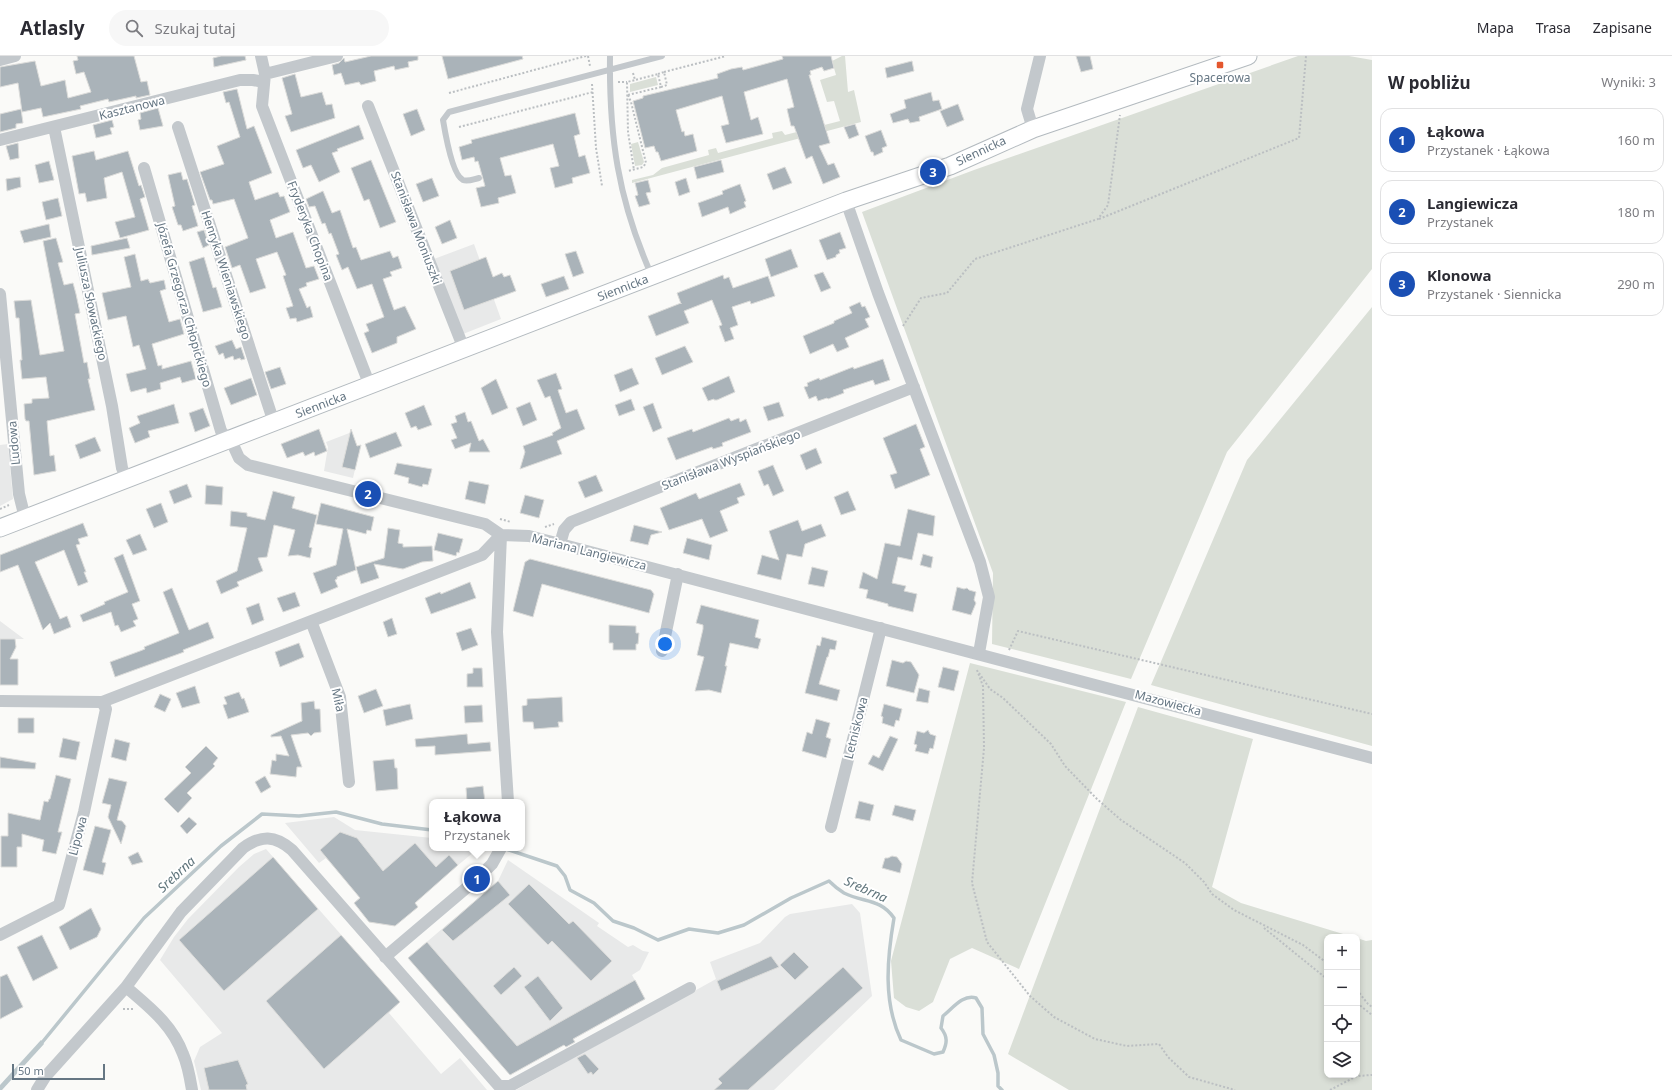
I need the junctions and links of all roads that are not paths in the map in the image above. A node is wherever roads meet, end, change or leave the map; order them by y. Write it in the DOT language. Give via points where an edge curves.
graph roads {
  1 [pos="15,56"];
  2 [pos="261,56"];
  3 [pos="337,56"];
  4 [pos="610,56"];
  5 [pos="662,56"];
  6 [pos="1040,56"];
  7 [pos="1248,56"];
  8 [pos="0,60"];
  9 [pos="610,70"];
  10 [pos="265,78"];
  11 [pos="368,106"];
  12 [pos="54,127"];
  13 [pos="178,127"];
  14 [pos="1033,129"];
  15 [pos="0,140"];
  16 [pos="144,168"];
  17 [pos="479,178"];
  18 [pos="846,201"];
  19 [pos="652,276"];
  20 [pos="0,294"];
  21 [pos="464,349"];
  22 [pos="370,386"];
  23 [pos="914,388"];
  24 [pos="274,422"];
  25 [pos="228,441"];
  26 [pos="127,480"];
  27 [pos="25,518"];
  28 [pos="0,528"];
  29 [pos="501,535"];
  30 [pos="560,544"];
  31 [pos="678,574"];
  32 [pos="311,621"];
  33 [pos="881,628"];
  34 [pos="964,649"];
  35 [pos="662,651"];
  36 [pos="979,653"];
  37 [pos="0,701"];
  38 [pos="102,702"];
  39 [pos="1372,758"];
  40 [pos="349,782"];
  41 [pos="508,799"];
  42 [pos="831,827"];
  43 [pos="498,853"];
  44 [pos="0,935"];
  45 [pos="385,957"];
  46 [pos="126,987"];
  47 [pos="690,988"];
  48 [pos="37,1090"];
  49 [pos="192,1090"];
  1 -- 8 [label="street"];
  2 -- 10 [label="street, Fryderyka Chopina"];
  3 -- 10 [label="street, Kasztanowa"];
  4 -- 9 [label="lane"];
  5 -- 9 [label="lane"];
  6 -- 14 [label="street" via="1027,109"];
  7 -- 14 [label="main road, Siennicka"];
  9 -- 17 [label="lane" via="449,112 443,120 448,147 459,176 467,181"];
  9 -- 19 [label="lane" via="613,138 619,179 628,215"];
  10 -- 12 [label="street, Kasztanowa" via="240,80"];
  10 -- 22 [label="street, Fryderyka Chopina" via="262,106"];
  11 -- 21 [label="street, Stanisława Moniuszki"];
  12 -- 15 [label="street, Kasztanowa"];
  12 -- 26 [label="street, Juliusza Słowackiego" via="112,406 122,468"];
  13 -- 24 [label="street, Henryka Wieniawskiego"];
  14 -- 18 [label="main road, Siennicka" via="950,166"];
  16 -- 25 [label="street, Józefa Grzegorza Chłopickiego" via="221,431"];
  18 -- 19 [label="main road, Siennicka"];
  18 -- 23 [label="street"];
  19 -- 21 [label="main road, Siennicka"];
  20 -- 27 [label="street, Ludowa" via="19,494"];
  21 -- 22 [label="main road, Siennicka"];
  22 -- 24 [label="main road, Siennicka"];
  23 -- 30 [label="street, Stanisława Wyspiańskiego" via="571,522 564,530"];
  23 -- 36 [label="street" via="980,562 990,598"];
  24 -- 25 [label="main road, Siennicka"];
  25 -- 26 [label="main road, Siennicka"];
  25 -- 29 [label="street" via="239,458 248,465 485,524"];
  26 -- 27 [label="main road, Siennicka"];
  27 -- 28 [label="main road, Siennicka"];
  29 -- 30 [label="street, Mariana Langiewicza" via="529,536"];
  29 -- 32 [label="street" via="482,555"];
  29 -- 41 [label="street" via="497,632"];
  30 -- 31 [label="street, Mariana Langiewicza"];
  31 -- 33 [label="street, Mariana Langiewicza"];
  31 -- 35 [label="street"];
  32 -- 38 [label="street"];
  32 -- 40 [label="street, Miła" via="340,696"];
  33 -- 34 [label="street, Mariana Langiewicza"];
  33 -- 42 [label="street, Letniskowa"];
  34 -- 36 [label="street, Mazowiecka"];
  36 -- 39 [label="street, Mazowiecka"];
  37 -- 38 [label="street"];
  38 -- 44 [label="street, Lipowa" via="106,709 87,797 58,905"];
  43 -- 45 [label="street" via="470,886"];
  45 -- 46 [label="street" via="292,850 278,839 264,838 251,843 223,867 181,912"];
  45 -- 47 [label="street" via="495,1083 504,1087"];
  46 -- 48 [label="street"];
  46 -- 49 [label="street" via="153,1009 168,1026 180,1047"];
}
